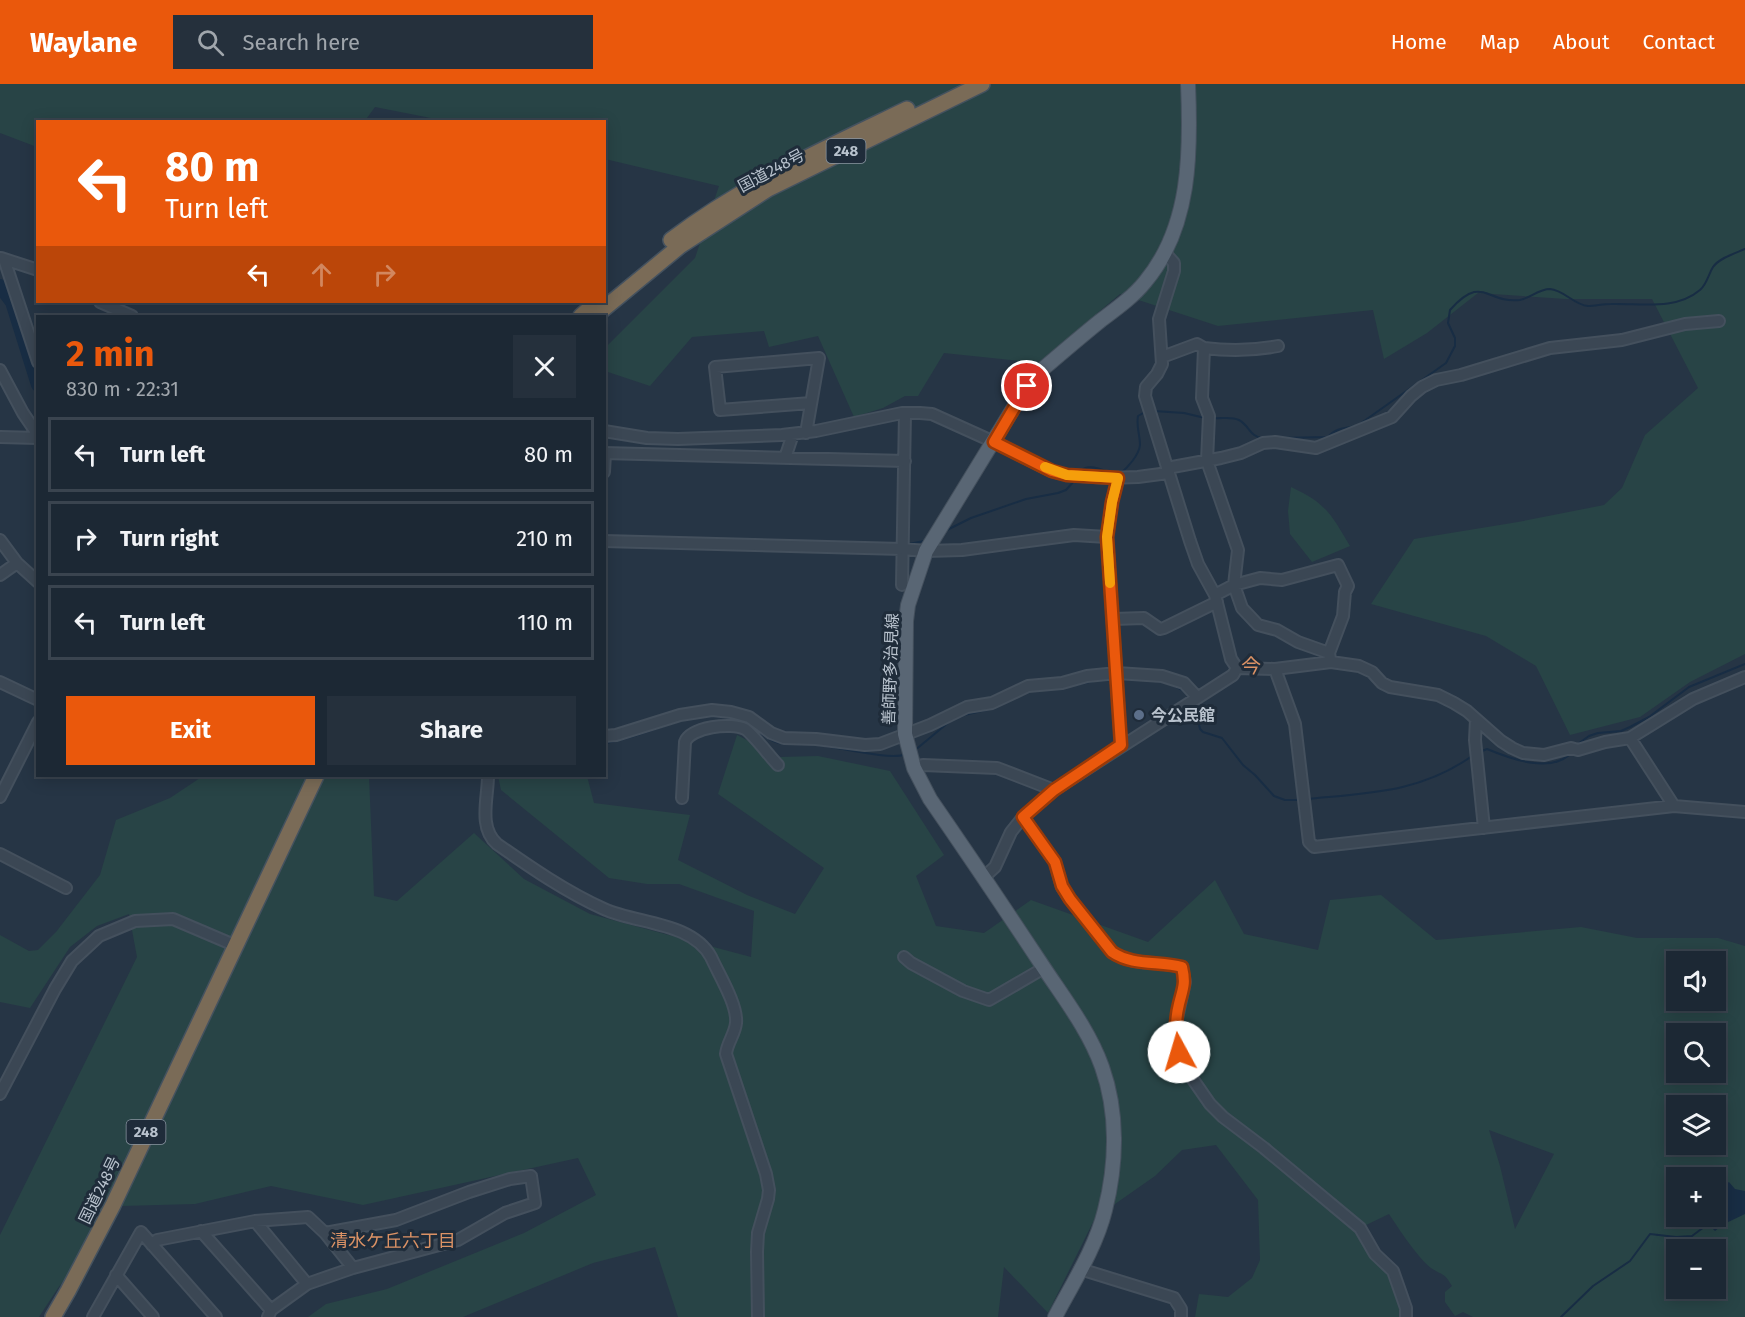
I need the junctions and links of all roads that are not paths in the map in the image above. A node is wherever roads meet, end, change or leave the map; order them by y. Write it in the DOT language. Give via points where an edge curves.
graph roads {
  1 [pos="958,84"];
  2 [pos="982,84"];
  3 [pos="1188,84"];
  4 [pos="1165,253"];
  5 [pos="2,258"];
  6 [pos="36,269"];
  7 [pos="606,293"];
  8 [pos="102,303"];
  9 [pos="596,303"];
  10 [pos="130,315"];
  11 [pos="582,315"];
  12 [pos="596,315"];
  13 [pos="1719,321"];
  14 [pos="1278,346"];
  15 [pos="1204,348"];
  16 [pos="36,354"];
  17 [pos="1162,357"];
  18 [pos="0,370"];
  19 [pos="811,403"];
  20 [pos="905,413"];
  21 [pos="606,431"];
  22 [pos="806,432"];
  23 [pos="36,434"];
  24 [pos="793,434"];
  25 [pos="0,437"];
  26 [pos="36,437"];
  27 [pos="994,442"];
  28 [pos="606,453"];
  29 [pos="785,458"];
  30 [pos="905,461"];
  31 [pos="1207,461"];
  32 [pos="1168,470"];
  33 [pos="1118,478"];
  34 [pos="1107,537"];
  35 [pos="0,540"];
  36 [pos="606,541"];
  37 [pos="902,544"];
  38 [pos="926,551"];
  39 [pos="17,563"];
  40 [pos="0,575"];
  41 [pos="36,580"];
  42 [pos="902,585"];
  43 [pos="1234,585"];
  44 [pos="1216,598"];
  45 [pos="1113,620"];
  46 [pos="1330,658"];
  47 [pos="1237,668"];
  48 [pos="1275,669"];
  49 [pos="1117,677"];
  50 [pos="1745,677"];
  51 [pos="0,682"];
  52 [pos="1197,697"];
  53 [pos="36,699"];
  54 [pos="752,719"];
  55 [pos="1476,719"];
  56 [pos="36,726"];
  57 [pos="746,729"];
  58 [pos="905,734"];
  59 [pos="606,736"];
  60 [pos="1630,738"];
  61 [pos="1121,745"];
  62 [pos="776,748"];
  63 [pos="911,758"];
  64 [pos="306,777"];
  65 [pos="316,777"];
  66 [pos="488,777"];
  67 [pos="1054,790"];
  68 [pos="0,797"];
  69 [pos="682,798"];
  70 [pos="1674,806"];
  71 [pos="1745,812"];
  72 [pos="1023,817"];
  73 [pos="1484,828"];
  74 [pos="0,855"];
  75 [pos="984,877"];
  76 [pos="66,888"];
  77 [pos="234,945"];
  78 [pos="904,957"];
  79 [pos="1044,968"];
  80 [pos="1,1089"];
  81 [pos="255,1221"];
  82 [pos="201,1231"];
  83 [pos="326,1233"];
  84 [pos="152,1245"];
  85 [pos="353,1268"];
  86 [pos="1080,1269"];
  87 [pos="116,1275"];
  88 [pos="307,1284"];
  89 [pos="270,1313"];
  90 [pos="53,1317"];
  91 [pos="93,1317"];
  92 [pos="153,1317"];
  93 [pos="216,1317"];
  94 [pos="758,1317"];
  95 [pos="1055,1317"];
  96 [pos="1181,1317"];
  97 [pos="1406,1317"];
  1 -- 7 [label="highway, 国道248号 / 248" via="762,181 673,238"];
  2 -- 12 [label="highway, 国道248号 / 248" via="759,195 680,246"];
  3 -- 4 [label="main road, 善師野多治見線" via="1190,135 1185,191"];
  4 -- 17 [label="street" via="1174,263 1174,271 1159,319"];
  4 -- 27 [label="main road, 善師野多治見線" via="1128,299 1037,374"];
  5 -- 6 [label="street"];
  5 -- 16 [label="street"];
  8 -- 10 [label="street"];
  9 -- 11 [label="highway"];
  13 -- 31 [label="street" via="1528,353 1428,384 1392,417 1316,448 1263,443"];
  14 -- 15 [label="street" via="1256,351"];
  15 -- 17 [label="street" via="1197,344"];
  15 -- 31 [label="street" via="1202,398 1209,416"];
  17 -- 32 [label="street" via="1145,396"];
  18 -- 23 [label="street"];
  19 -- 19 [label="street" via="819,357 715,367 720,410"];
  19 -- 22 [label="street"];
  20 -- 22 [label="street"];
  20 -- 27 [label="street" via="932,414"];
  20 -- 30 [label="street"];
  21 -- 24 [label="street" via="678,439"];
  22 -- 24 [label="street"];
  24 -- 29 [label="street"];
  25 -- 26 [label="street"];
  27 -- 33 [label="street" via="1052,471"];
  27 -- 38 [label="main road, 善師野多治見線"];
  28 -- 29 [label="street"];
  29 -- 30 [label="street"];
  30 -- 37 [label="street"];
  31 -- 32 [label="street"];
  31 -- 43 [label="street" via="1238,550"];
  32 -- 33 [label="street"];
  32 -- 44 [label="street" via="1198,564"];
  33 -- 34 [label="street"];
  34 -- 38 [label="street" via="1074,535"];
  34 -- 45 [label="street"];
  35 -- 39 [label="street"];
  36 -- 37 [label="street"];
  37 -- 38 [label="street"];
  37 -- 42 [label="street"];
  38 -- 58 [label="main road, 善師野多治見線" via="912,589 906,621"];
  39 -- 40 [label="street"];
  39 -- 41 [label="street"];
  43 -- 44 [label="street"];
  43 -- 46 [label="street" via="1242,608 1258,624"];
  43 -- 46 [label="street" via="1260,578 1282,580 1338,565 1348,586"];
  44 -- 45 [label="street" via="1160,629 1144,618"];
  44 -- 47 [label="street" via="1231,659"];
  45 -- 49 [label="street"];
  46 -- 48 [label="street"];
  46 -- 55 [label="street" via="1372,672 1390,687 1438,695"];
  47 -- 48 [label="street"];
  47 -- 52 [label="street" via="1233,675"];
  48 -- 73 [label="street" via="1295,724 1309,842 1314,847"];
  49 -- 52 [label="street" via="1162,676 1184,683"];
  49 -- 58 [label="street" via="1087,676 1028,686"];
  49 -- 61 [label="street"];
  50 -- 60 [label="street" via="1693,699"];
  51 -- 53 [label="street"];
  52 -- 61 [label="street"];
  54 -- 57 [label="street"];
  54 -- 59 [label="street" via="712,710"];
  54 -- 62 [label="street"];
  55 -- 60 [label="street" via="1501,741 1523,753 1544,755"];
  55 -- 73 [label="street"];
  56 -- 68 [label="street"];
  57 -- 62 [label="street"];
  57 -- 69 [label="street" via="703,728 687,738"];
  58 -- 62 [label="street" via="880,744 816,739"];
  58 -- 63 [label="main road, 善師野多治見線"];
  60 -- 70 [label="street"];
  61 -- 67 [label="street"];
  63 -- 67 [label="street" via="923,765 997,768"];
  63 -- 75 [label="main road, 善師野多治見線" via="930,799"];
  64 -- 77 [label="highway, 国道248号 / 248"];
  65 -- 77 [label="highway, 国道248号 / 248"];
  66 -- 94 [label="street" via="485,825 497,844 605,910 682,932 707,949 734,1008 736,1021 726,1054 769,1190 758,1233"];
  67 -- 72 [label="street"];
  70 -- 71 [label="street"];
  70 -- 73 [label="street"];
  72 -- 75 [label="street" via="1011,832 995,867"];
  72 -- 97 [label="street" via="1055,862 1070,899 1112,952 1142,962 1182,967 1185,982 1176,1042 1185,1068 1223,1117 1359,1228 1375,1254 1393,1271"];
  74 -- 76 [label="street"];
  75 -- 79 [label="main road, 善師野多治見線"];
  77 -- 80 [label="street" via="173,920 135,921 99,936 72,961"];
  77 -- 90 [label="highway, 国道248号 / 248" via="113,1205"];
  78 -- 79 [label="street" via="963,991 988,1000"];
  79 -- 86 [label="main road, 善師野多治見線" via="1094,1050 1112,1105 1114,1144 1109,1193 1105,1212"];
  81 -- 82 [label="street"];
  81 -- 83 [label="street" via="308,1217"];
  81 -- 88 [label="street"];
  82 -- 84 [label="street" via="157,1240"];
  82 -- 89 [label="street"];
  83 -- 85 [label="street"];
  83 -- 85 [label="street" via="396,1220 469,1192 531,1176 535,1203 505,1213 458,1240"];
  84 -- 87 [label="street" via="141,1232"];
  84 -- 93 [label="street"];
  85 -- 88 [label="street"];
  86 -- 95 [label="main road, 善師野多治見線"];
  86 -- 96 [label="street" via="1174,1298 1182,1309"];
  87 -- 91 [label="street"];
  87 -- 92 [label="street"];
  88 -- 89 [label="street"];
}
